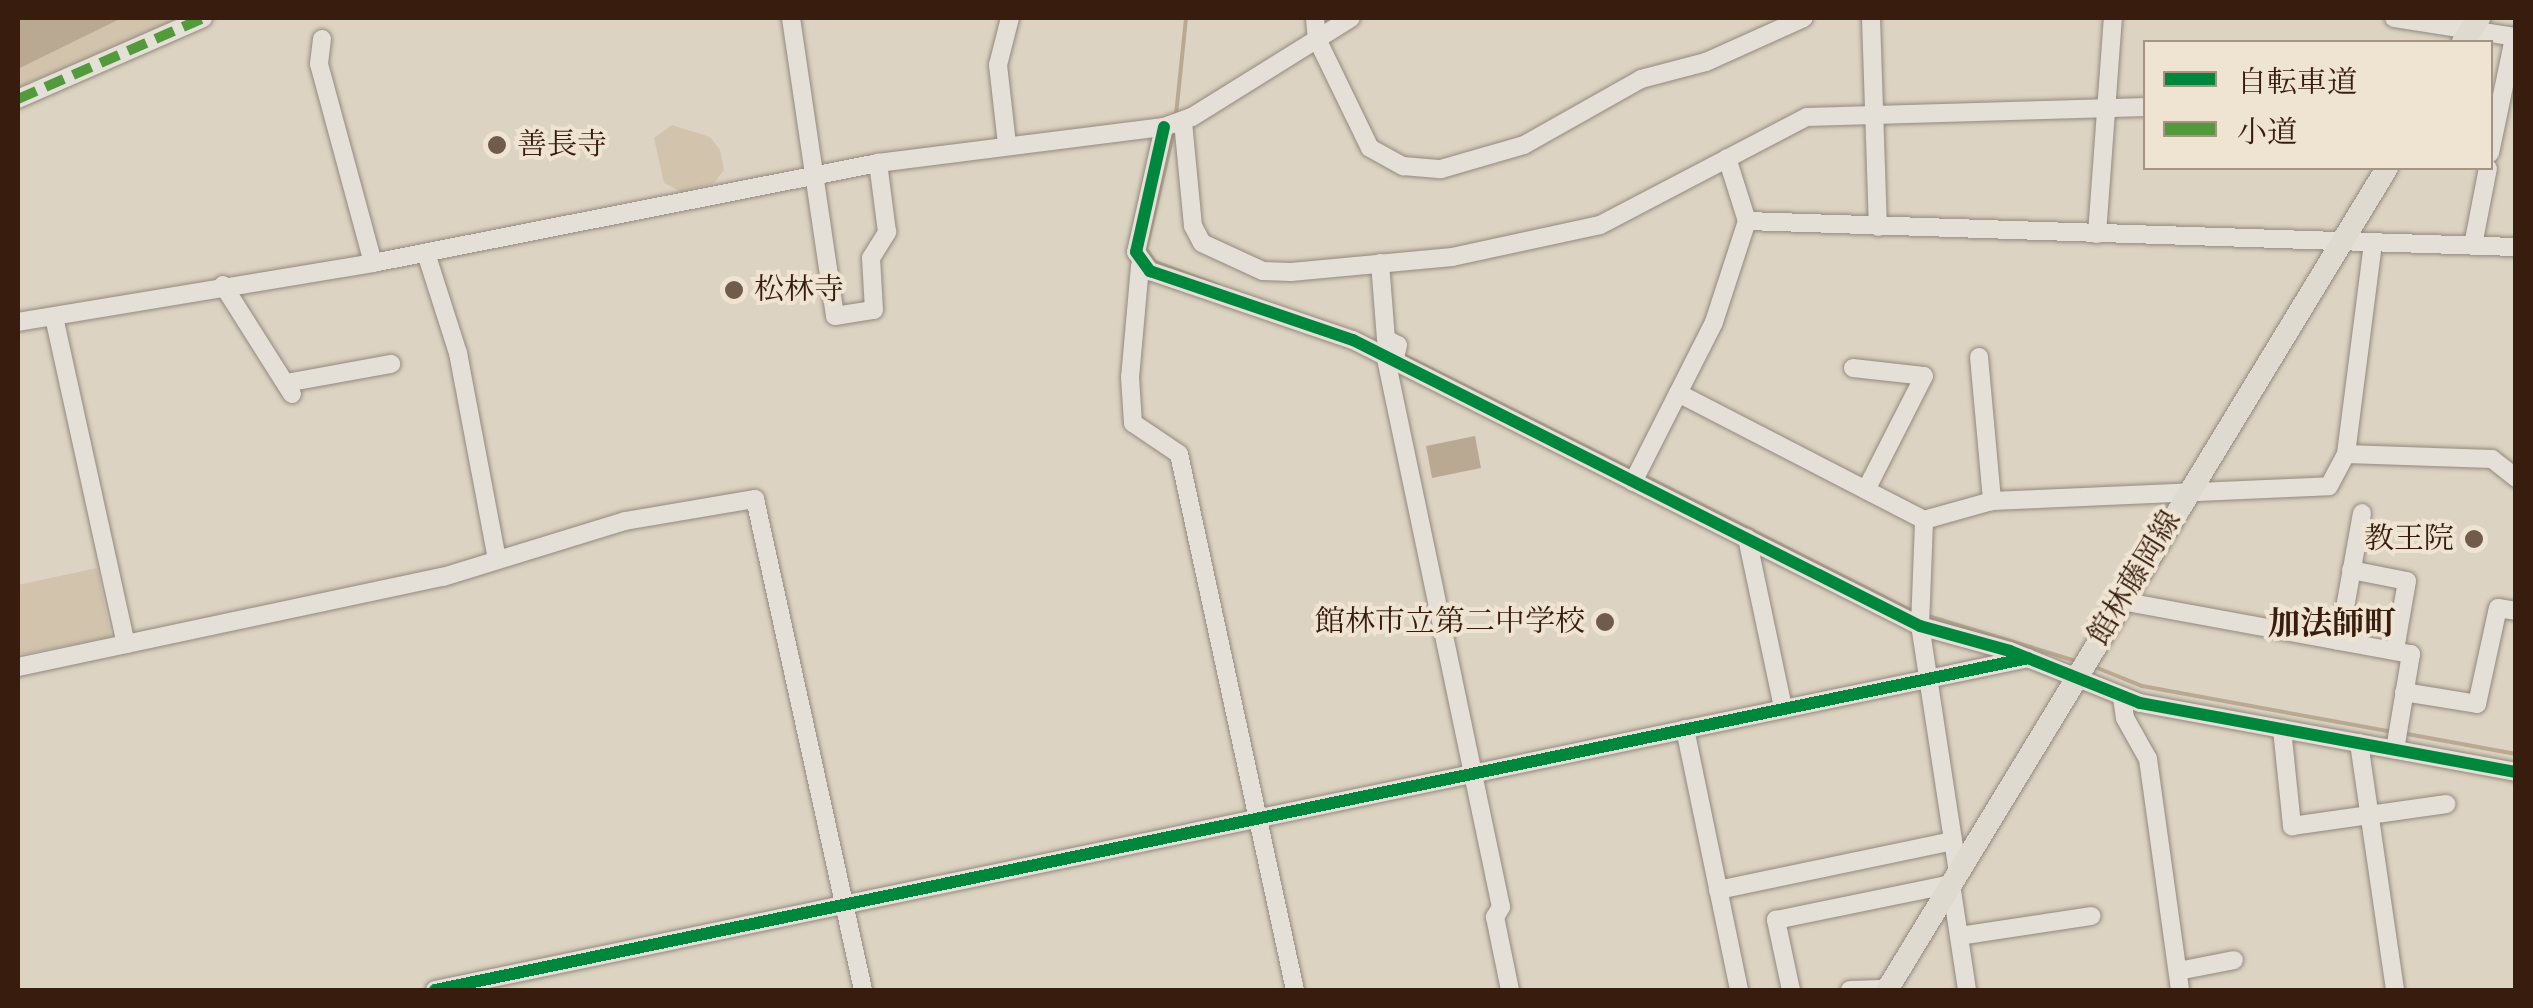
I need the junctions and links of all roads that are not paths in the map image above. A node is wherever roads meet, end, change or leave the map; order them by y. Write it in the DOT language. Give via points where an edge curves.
graph roads {
  1 [pos="203,18"];
  2 [pos="792,18"];
  3 [pos="1010,18"];
  4 [pos="1314,18"];
  5 [pos="1350,18"];
  6 [pos="1804,18"];
  7 [pos="1871,18"];
  8 [pos="2113,18"];
  9 [pos="2394,18"];
  10 [pos="2471,30"];
  11 [pos="2515,38"];
  12 [pos="322,39"];
  13 [pos="1317,39"];
  14 [pos="2511,74"];
  15 [pos="18,98"];
  16 [pos="2143,107"];
  17 [pos="2106,108"];
  18 [pos="1876,115"];
  19 [pos="1173,124"];
  20 [pos="2493,143"];
  21 [pos="1007,144"];
  22 [pos="1727,158"];
  23 [pos="878,164"];
  24 [pos="2385,170"];
  25 [pos="2488,170"];
  26 [pos="812,176"];
  27 [pos="1747,221"];
  28 [pos="1878,226"];
  29 [pos="2098,234"];
  30 [pos="2342,242"];
  31 [pos="2373,243"];
  32 [pos="2473,245"];
  33 [pos="2516,247"];
  34 [pos="426,253"];
  35 [pos="1380,263"];
  36 [pos="373,264"];
  37 [pos="1140,266"];
  38 [pos="223,286"];
  39 [pos="54,317"];
  40 [pos="18,322"];
  41 [pos="1979,357"];
  42 [pos="1390,361"];
  43 [pos="391,364"];
  44 [pos="1853,368"];
  45 [pos="1678,392"];
  46 [pos="2346,454"];
  47 [pos="2516,478"];
  48 [pos="1633,482"];
  49 [pos="1866,490"];
  50 [pos="2186,493"];
  51 [pos="1992,502"];
  52 [pos="2362,513"];
  53 [pos="1924,520"];
  54 [pos="1747,538"];
  55 [pos="497,560"];
  56 [pos="2352,570"];
  57 [pos="2121,601"];
  58 [pos="2516,611"];
  59 [pos="1920,626"];
  60 [pos="2339,641"];
  61 [pos="126,644"];
  62 [pos="2395,650"];
  63 [pos="2028,658"];
  64 [pos="18,668"];
  65 [pos="2075,676"];
  66 [pos="1928,679"];
  67 [pos="2404,692"];
  68 [pos="2122,697"];
  69 [pos="1783,708"];
  70 [pos="1685,729"];
  71 [pos="2282,729"];
  72 [pos="2360,743"];
  73 [pos="2395,750"];
  74 [pos="2516,772"];
  75 [pos="1473,776"];
  76 [pos="2446,804"];
  77 [pos="2370,816"];
  78 [pos="1259,820"];
  79 [pos="1954,841"];
  80 [pos="1955,878"];
  81 [pos="1718,890"];
  82 [pos="845,905"];
  83 [pos="2092,916"];
  84 [pos="1959,936"];
  85 [pos="2234,960"];
  86 [pos="2178,971"];
  87 [pos="435,990"];
  88 [pos="863,990"];
  89 [pos="1295,990"];
  90 [pos="1510,990"];
  91 [pos="1740,990"];
  92 [pos="1791,990"];
  93 [pos="1850,990"];
  94 [pos="1888,990"];
  95 [pos="1967,990"];
  96 [pos="2180,990"];
  97 [pos="2394,990"];
  1 -- 15 [label="street"];
  2 -- 26 [label="street"];
  3 -- 21 [label="street" via="998,65"];
  4 -- 13 [label="street"];
  5 -- 13 [label="street"];
  6 -- 13 [label="street" via="1706,62 1641,79 1524,144 1441,169 1403,166 1370,148"];
  7 -- 18 [label="street"];
  8 -- 17 [label="street"];
  9 -- 10 [label="street"];
  10 -- 11 [label="street"];
  11 -- 14 [label="street"];
  12 -- 36 [label="street" via="319,64"];
  13 -- 19 [label="street"];
  14 -- 20 [label="street"];
  16 -- 17 [label="street"];
  17 -- 18 [label="street"];
  17 -- 29 [label="street"];
  18 -- 22 [label="street" via="1808,117"];
  18 -- 28 [label="street"];
  19 -- 21 [label="street"];
  19 -- 35 [label="street" via="1193,226 1221,257 1263,271"];
  19 -- 37 [label="street" via="1136,252"];
  21 -- 23 [label="street"];
  22 -- 27 [label="street"];
  22 -- 35 [label="street" via="1600,225 1484,252"];
  23 -- 26 [label="street"];
  23 -- 26 [label="street" via="887,232 870,258 874,310 835,316"];
  24 -- 30 [label="main road, 館林藤岡線"];
  25 -- 32 [label="street"];
  26 -- 34 [label="street"];
  27 -- 28 [label="street"];
  27 -- 45 [label="street" via="1714,322"];
  28 -- 29 [label="street"];
  29 -- 30 [label="street"];
  30 -- 31 [label="street"];
  30 -- 50 [label="main road, 館林藤岡線"];
  31 -- 32 [label="street"];
  31 -- 46 [label="street"];
  32 -- 33 [label="street"];
  34 -- 36 [label="street"];
  34 -- 55 [label="street" via="458,353"];
  35 -- 42 [label="street" via="1386,339 1398,345"];
  36 -- 38 [label="street"];
  37 -- 42 [label="street" via="1352,340"];
  37 -- 78 [label="street" via="1130,377 1133,423 1179,454"];
  38 -- 39 [label="street"];
  38 -- 43 [label="street" via="289,388"];
  39 -- 40 [label="street"];
  39 -- 61 [label="street"];
  41 -- 51 [label="street"];
  42 -- 48 [label="street"];
  42 -- 75 [label="street"];
  44 -- 49 [label="street" via="1924,376"];
  45 -- 48 [label="street"];
  45 -- 49 [label="street"];
  46 -- 47 [label="street" via="2492,459"];
  46 -- 50 [label="street" via="2328,486 2314,490"];
  48 -- 54 [label="street"];
  49 -- 53 [label="street"];
  50 -- 51 [label="street"];
  50 -- 57 [label="main road, 館林藤岡線"];
  51 -- 53 [label="street"];
  52 -- 56 [label="street"];
  53 -- 59 [label="street"];
  54 -- 59 [label="street"];
  54 -- 69 [label="street"];
  55 -- 61 [label="street"];
  55 -- 82 [label="street" via="625,520 755,499"];
  56 -- 60 [label="street"];
  56 -- 62 [label="street" via="2407,581"];
  57 -- 60 [label="street"];
  57 -- 65 [label="main road, 館林藤岡線"];
  58 -- 67 [label="street" via="2498,608 2476,704"];
  59 -- 63 [label="street"];
  59 -- 66 [label="street"];
  60 -- 62 [label="street"];
  61 -- 64 [label="street"];
  62 -- 67 [label="street" via="2411,654"];
  63 -- 65 [label="street"];
  63 -- 66 [label="street"];
  65 -- 68 [label="street"];
  65 -- 80 [label="main road, 館林藤岡線"];
  66 -- 69 [label="street"];
  66 -- 79 [label="street"];
  67 -- 73 [label="street"];
  68 -- 71 [label="street"];
  68 -- 86 [label="street" via="2125,718 2148,759"];
  69 -- 70 [label="street"];
  70 -- 75 [label="street"];
  70 -- 81 [label="street"];
  71 -- 72 [label="street"];
  71 -- 77 [label="street" via="2292,826"];
  72 -- 73 [label="street"];
  72 -- 77 [label="street"];
  73 -- 74 [label="street"];
  75 -- 78 [label="street"];
  75 -- 90 [label="street"];
  76 -- 77 [label="street"];
  77 -- 97 [label="street"];
  78 -- 82 [label="street"];
  78 -- 89 [label="street"];
  79 -- 80 [label="street"];
  79 -- 81 [label="street"];
  80 -- 84 [label="street"];
  80 -- 92 [label="street" via="1776,920"];
  80 -- 94 [label="main road, 館林藤岡線"];
  81 -- 91 [label="street"];
  82 -- 87 [label="street"];
  82 -- 88 [label="street"];
  83 -- 84 [label="street"];
  84 -- 95 [label="street"];
  85 -- 86 [label="street"];
  86 -- 96 [label="street"];
  93 -- 94 [label="street"];
}
